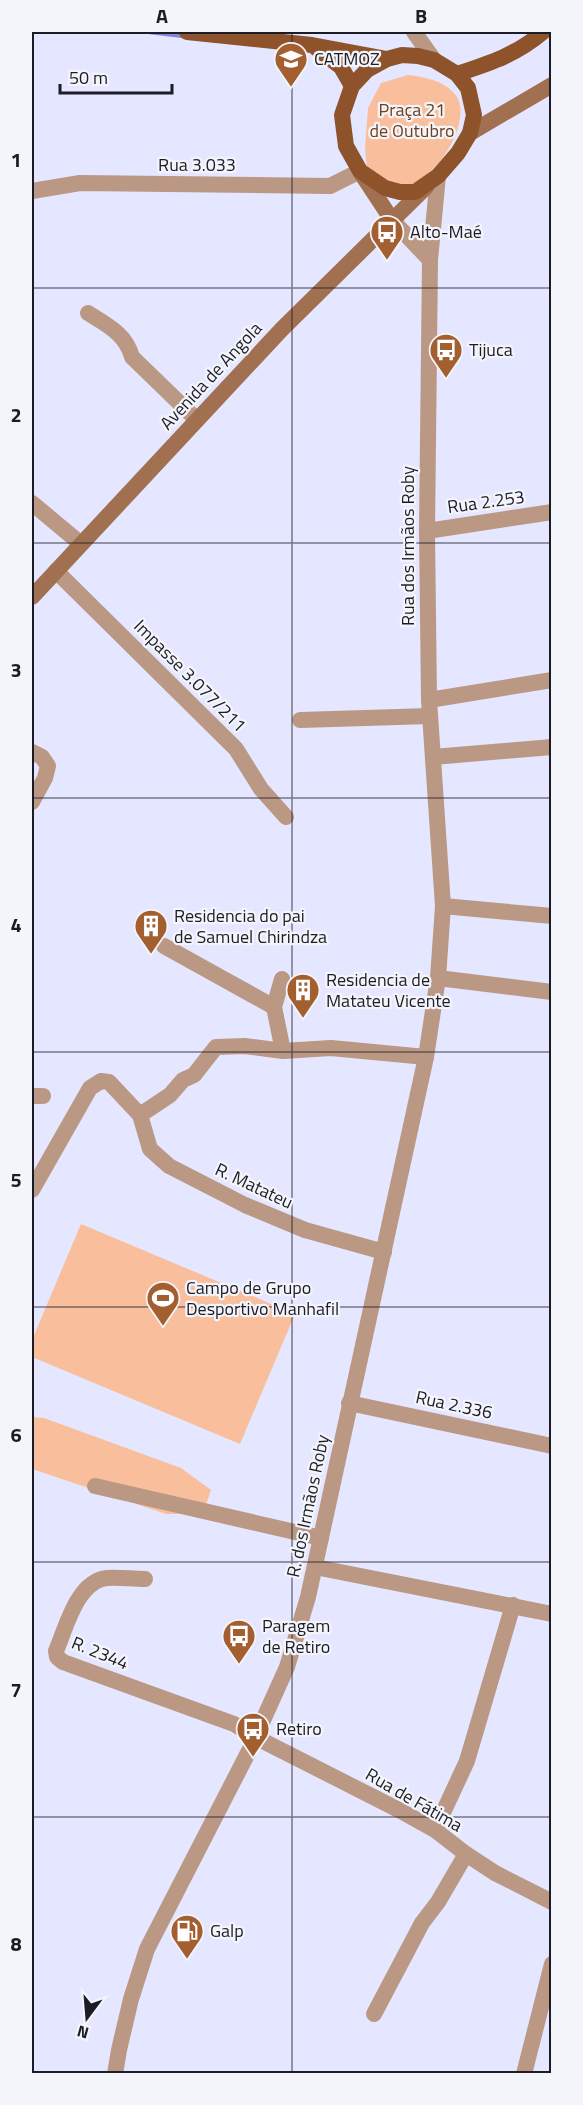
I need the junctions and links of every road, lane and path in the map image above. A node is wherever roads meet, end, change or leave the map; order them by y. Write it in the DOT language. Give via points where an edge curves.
graph roads {
  1 [pos="187,32"];
  2 [pos="414,32"];
  3 [pos="543,32"];
  4 [pos="312,45"];
  5 [pos="387,59"];
  6 [pos="434,60"];
  7 [pos="457,74"];
  8 [pos="352,86"];
  9 [pos="552,86"];
  10 [pos="470,133"];
  11 [pos="360,171"];
  12 [pos="432,181"];
  13 [pos="32,190"];
  14 [pos="392,220"];
  15 [pos="430,260"];
  16 [pos="88,313"];
  17 [pos="197,420"];
  18 [pos="32,503"];
  19 [pos="552,512"];
  20 [pos="427,531"];
  21 [pos="81,544"];
  22 [pos="56,571"];
  23 [pos="32,597"];
  24 [pos="552,680"];
  25 [pos="429,708"];
  26 [pos="300,720"];
  27 [pos="552,747"];
  28 [pos="32,752"];
  29 [pos="433,757"];
  30 [pos="32,802"];
  31 [pos="285,817"];
  32 [pos="443,911"];
  33 [pos="552,916"];
  34 [pos="164,946"];
  35 [pos="438,978"];
  36 [pos="282,979"];
  37 [pos="552,992"];
  38 [pos="274,1007"];
  39 [pos="283,1051"];
  40 [pos="426,1057"];
  41 [pos="140,1115"];
  42 [pos="32,1190"];
  43 [pos="384,1252"];
  44 [pos="349,1402"];
  45 [pos="552,1446"];
  46 [pos="95,1486"];
  47 [pos="321,1538"];
  48 [pos="315,1567"];
  49 [pos="145,1579"];
  50 [pos="513,1605"];
  51 [pos="552,1614"];
  52 [pos="255,1737"];
  53 [pos="435,1830"];
  54 [pos="466,1854"];
  55 [pos="551,1899"];
  56 [pos="552,1964"];
  57 [pos="374,2014"];
  58 [pos="118,2073"];
  59 [pos="524,2073"];
  1 -- 4 [label="main road"];
  2 -- 6 [label="street"];
  3 -- 7 [label="main road" via="495,61"];
  4 -- 5 [label="main road"];
  4 -- 8 [label="main road" via="341,67"];
  5 -- 6 [label="main road" via="402,55"];
  5 -- 8 [label="main road" via="367,69"];
  6 -- 7 [label="main road"];
  7 -- 10 [label="main road" via="468,88 471,101 474,115"];
  8 -- 11 [label="main road" via="342,115 346,146"];
  9 -- 10 [label="main road"];
  10 -- 12 [label="main road" via="458,153"];
  11 -- 12 [label="main road" via="400,192 415,192"];
  11 -- 13 [label="street, Rua 3.033" via="330,186 80,183"];
  11 -- 14 [label="main road"];
  12 -- 14 [label="main road, Avenida de Angola"];
  12 -- 15 [label="street, Rua dos Irmãos Roby"];
  14 -- 15 [label="street"];
  14 -- 17 [label="main road, Avenida de Angola"];
  15 -- 20 [label="street, Rua dos Irmãos Roby"];
  16 -- 17 [label="street" via="120,335 132,357"];
  17 -- 21 [label="main road, Avenida de Angola"];
  18 -- 21 [label="street"];
  19 -- 20 [label="street, Rua 2.253"];
  20 -- 25 [label="street, Rua dos Irmãos Roby"];
  21 -- 22 [label="main road, Avenida de Angola"];
  22 -- 23 [label="main road, Avenida de Angola"];
  22 -- 31 [label="street, Impasse 3.077/211" via="236,749 261,789"];
  24 -- 25 [label="street"];
  25 -- 26 [label="street"];
  25 -- 29 [label="street, Rua dos Irmãos Roby"];
  27 -- 29 [label="street"];
  28 -- 30 [label="street" via="48,766"];
  29 -- 32 [label="street, Rua dos Irmãos Roby"];
  32 -- 33 [label="street"];
  32 -- 35 [label="street, R. dos Irmãos Roby"];
  34 -- 38 [label="street"];
  35 -- 37 [label="street"];
  35 -- 40 [label="street, R. dos Irmãos Roby"];
  36 -- 38 [label="street"];
  38 -- 39 [label="street"];
  39 -- 40 [label="street" via="331,1048"];
  39 -- 41 [label="street" via="216,1047 194,1075"];
  40 -- 43 [label="street, R. dos Irmãos Roby"];
  41 -- 42 [label="street" via="110,1082 100,1081 90,1088"];
  41 -- 43 [label="street, R. Matateu" via="150,1149 169,1166 305,1230"];
  43 -- 44 [label="street, R. dos Irmãos Roby"];
  44 -- 45 [label="street, Rua 2.336"];
  44 -- 47 [label="street, R. dos Irmãos Roby"];
  46 -- 47 [label="street"];
  47 -- 48 [label="street, R. dos Irmãos Roby"];
  48 -- 50 [label="street"];
  48 -- 52 [label="street, R. dos Irmãos Roby" via="286,1667"];
  49 -- 52 [label="street, R. 2344" via="105,1578 90,1586 78,1599 57,1657 234,1724"];
  50 -- 51 [label="street"];
  50 -- 53 [label="street" via="466,1761"];
  52 -- 53 [label="street, Rua de Fátima"];
  52 -- 58 [label="street, R. dos Irmãos Roby" via="147,1949 119,2050"];
  53 -- 54 [label="street, Rua de Fátima"];
  54 -- 55 [label="street, Rua de Fátima" via="495,1873"];
  54 -- 57 [label="street" via="422,1923"];
  56 -- 59 [label="street"];
}
